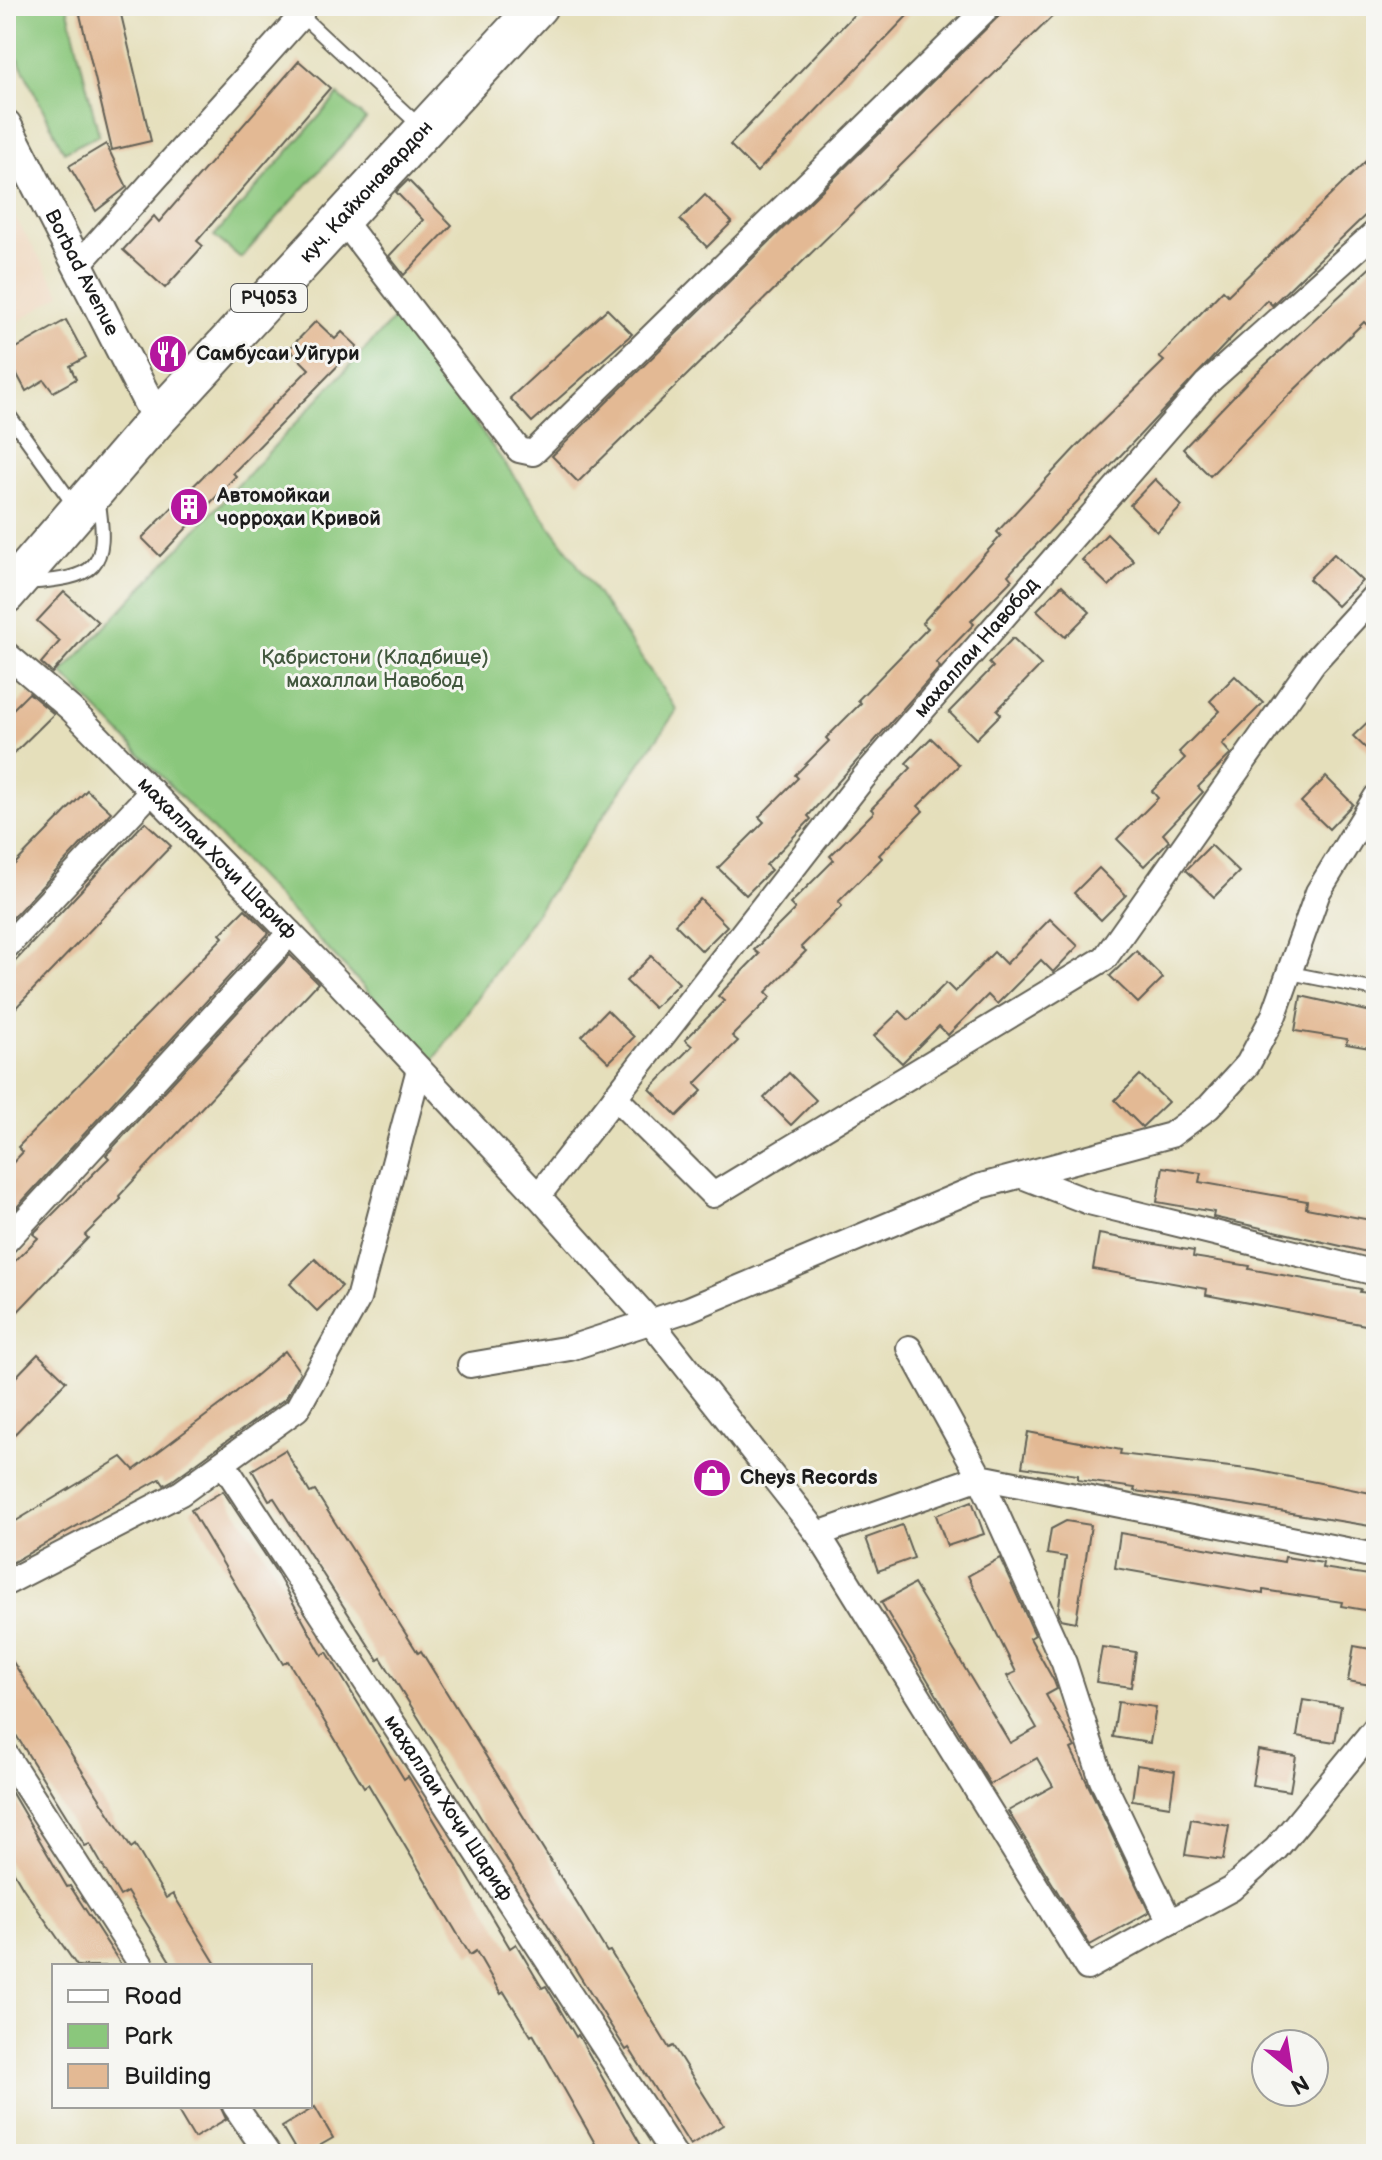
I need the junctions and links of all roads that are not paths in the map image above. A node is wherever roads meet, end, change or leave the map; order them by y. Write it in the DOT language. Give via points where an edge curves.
graph roads {
  1 [pos="538,6"];
  2 [pos="989,6"];
  3 [pos="296,11"];
  4 [pos="6,125"];
  5 [pos="424,130"];
  6 [pos="342,219"];
  7 [pos="1376,232"];
  8 [pos="78,265"];
  9 [pos="6,411"];
  10 [pos="157,419"];
  11 [pos="87,500"];
  12 [pos="11,589"];
  13 [pos="1376,594"];
  14 [pos="6,654"];
  15 [pos="152,791"];
  16 [pos="1376,797"];
  17 [pos="290,933"];
  18 [pos="6,947"];
  19 [pos="1290,973"];
  20 [pos="1376,990"];
  21 [pos="419,1069"];
  22 [pos="615,1097"];
  23 [pos="1022,1176"];
  24 [pos="535,1193"];
  25 [pos="6,1241"];
  26 [pos="1376,1273"];
  27 [pos="651,1322"];
  28 [pos="909,1348"];
  29 [pos="470,1365"];
  30 [pos="223,1463"];
  31 [pos="980,1477"];
  32 [pos="818,1534"];
  33 [pos="1376,1556"];
  34 [pos="6,1583"];
  35 [pos="1376,1727"];
  36 [pos="6,1755"];
  37 [pos="1170,1922"];
  38 [pos="141,1964"];
  39 [pos="236,2108"];
  40 [pos="268,2154"];
  41 [pos="674,2154"];
  1 -- 5 [label="main road, куч. Кайхонавардон / РҶ053"];
  2 -- 6 [label="street" via="533,453 519,450"];
  3 -- 5 [label="lane"];
  3 -- 8 [label="street"];
  4 -- 8 [label="street, Borbad Avenue"];
  5 -- 6 [label="main road, куч. Кайхонавардон / РҶ053"];
  6 -- 10 [label="main road, куч. Кайхонавардон / РҶ053"];
  7 -- 22 [label="street, махаллаи Навобод" via="1206,384 864,777"];
  8 -- 10 [label="street, Borbad Avenue"];
  9 -- 11 [label="lane"];
  10 -- 11 [label="main road, куч. Кайхонавардон / РҶ053"];
  11 -- 12 [label="main road, куч. Кайхонавардон / РҶ053"];
  13 -- 22 [label="street" via="1313,663 1105,958 713,1195"];
  14 -- 15 [label="street, маҳаллаи Хоҷи Шариф" via="71,709"];
  15 -- 17 [label="street, маҳаллаи Хоҷи Шариф"];
  15 -- 18 [label="street"];
  16 -- 19 [label="street" via="1318,892"];
  17 -- 21 [label="street, маҳаллаи Хоҷи Шариф"];
  17 -- 25 [label="street"];
  19 -- 20 [label="lane"];
  19 -- 23 [label="street" via="1248,1064 1209,1107 1171,1135"];
  21 -- 24 [label="street, маҳаллаи Хоҷи Шариф"];
  21 -- 30 [label="street" via="358,1299 297,1409"];
  22 -- 24 [label="street, махаллаи Навобод"];
  23 -- 26 [label="street" via="1089,1202"];
  23 -- 27 [label="street" via="981,1186"];
  24 -- 27 [label="street, маҳаллаи Хоҷи Шариф"];
  27 -- 29 [label="street" via="570,1348"];
  27 -- 32 [label="street, маҳаллаи Хоҷи Шариф"];
  28 -- 31 [label="street"];
  30 -- 34 [label="street" via="181,1493"];
  30 -- 41 [label="street, маҳаллаи Хоҷи Шариф"];
  31 -- 32 [label="street"];
  31 -- 33 [label="street"];
  31 -- 37 [label="street" via="1064,1663 1102,1780"];
  32 -- 37 [label="street, маҳаллаи Хоҷи Шариф" via="1087,1968"];
  35 -- 37 [label="street" via="1276,1849 1231,1889"];
  36 -- 38 [label="street"];
  39 -- 40 [label="street"];
}
